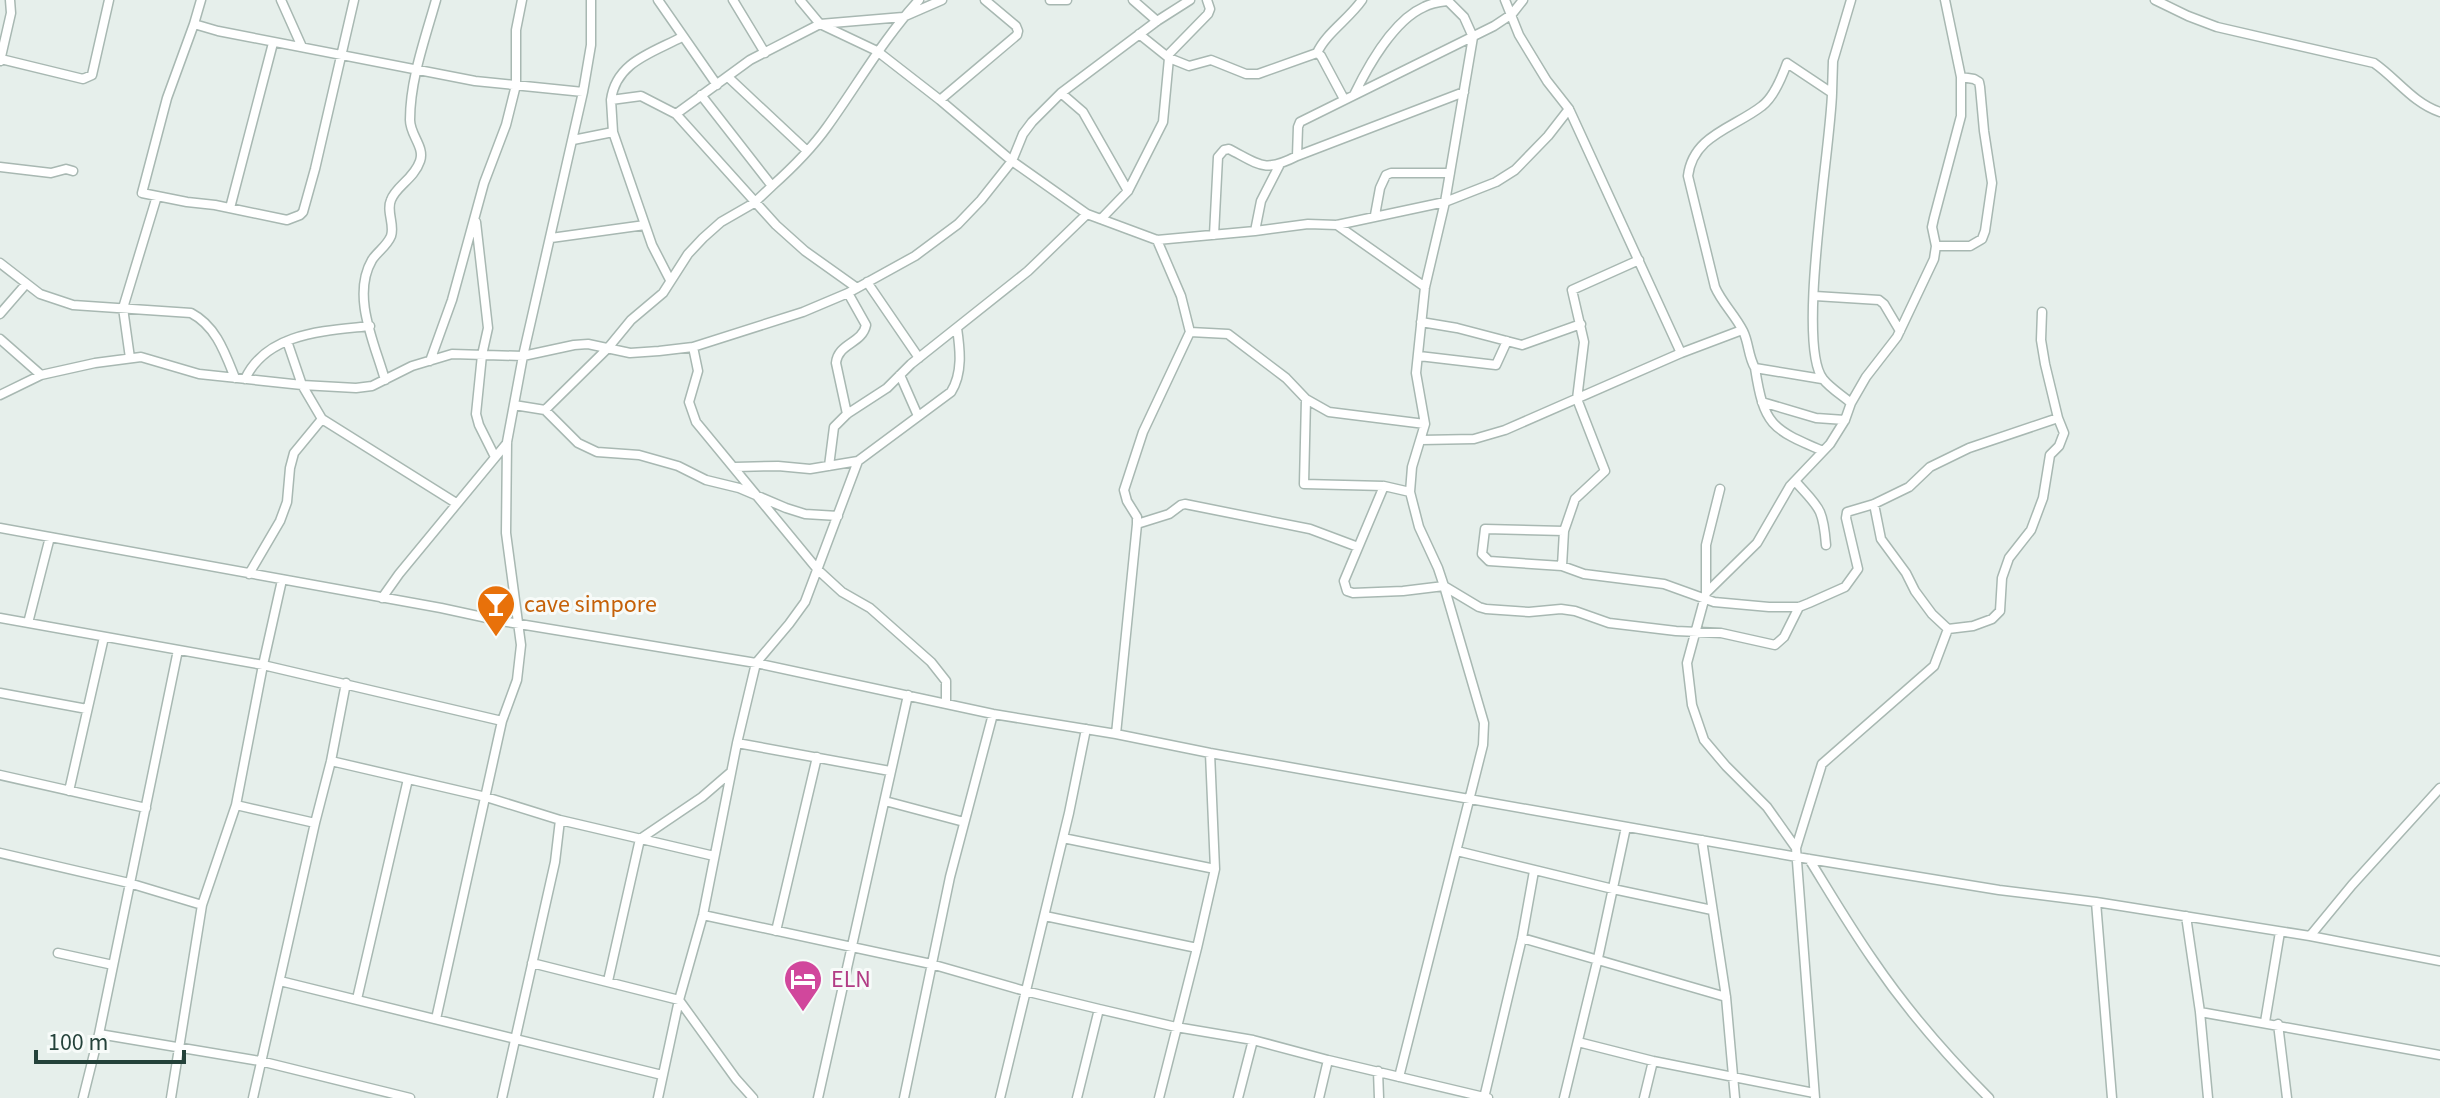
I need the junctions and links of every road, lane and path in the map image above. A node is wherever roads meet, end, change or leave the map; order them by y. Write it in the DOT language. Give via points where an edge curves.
graph roads {
  1 [pos="10,0"];
  2 [pos="109,0"];
  3 [pos="201,0"];
  4 [pos="281,0"];
  5 [pos="354,0"];
  6 [pos="436,0"];
  7 [pos="522,0"];
  8 [pos="591,0"];
  9 [pos="658,0"];
  10 [pos="733,0"];
  11 [pos="800,0"];
  12 [pos="919,0"];
  13 [pos="942,0"];
  14 [pos="985,0"];
  15 [pos="1050,0"];
  16 [pos="1067,0"];
  17 [pos="1133,0"];
  18 [pos="1190,0"];
  19 [pos="1207,0"];
  20 [pos="1362,0"];
  21 [pos="1505,0"];
  22 [pos="1523,0"];
  23 [pos="1851,0"];
  24 [pos="1945,0"];
  25 [pos="2155,0"];
  26 [pos="1447,1"];
  27 [pos="1512,14"];
  28 [pos="903,17"];
  29 [pos="1157,21"];
  30 [pos="194,24"];
  31 [pos="820,24"];
  32 [pos="1139,34"];
  33 [pos="682,37"];
  34 [pos="1473,37"];
  35 [pos="273,43"];
  36 [pos="302,47"];
  37 [pos="877,51"];
  38 [pos="765,53"];
  39 [pos="1317,53"];
  40 [pos="343,54"];
  41 [pos="1168,57"];
  42 [pos="0,60"];
  43 [pos="417,71"];
  44 [pos="728,77"];
  45 [pos="1961,77"];
  46 [pos="516,85"];
  47 [pos="717,85"];
  48 [pos="583,92"];
  49 [pos="1464,92"];
  50 [pos="1061,93"];
  51 [pos="1832,93"];
  52 [pos="701,95"];
  53 [pos="1354,95"];
  54 [pos="1344,99"];
  55 [pos="611,100"];
  56 [pos="940,100"];
  57 [pos="1569,109"];
  58 [pos="2440,112"];
  59 [pos="676,114"];
  60 [pos="613,132"];
  61 [pos="573,140"];
  62 [pos="806,150"];
  63 [pos="1297,156"];
  64 [pos="1012,161"];
  65 [pos="1279,166"];
  66 [pos="0,167"];
  67 [pos="73,171"];
  68 [pos="1450,173"];
  69 [pos="772,186"];
  70 [pos="1128,191"];
  71 [pos="157,196"];
  72 [pos="1445,202"];
  73 [pos="754,203"];
  74 [pos="230,208"];
  75 [pos="1087,214"];
  76 [pos="1375,215"];
  77 [pos="475,217"];
  78 [pos="1101,219"];
  79 [pos="645,225"];
  80 [pos="1337,225"];
  81 [pos="1255,231"];
  82 [pos="1214,235"];
  83 [pos="551,238"];
  84 [pos="1157,240"];
  85 [pos="1936,246"];
  86 [pos="1639,260"];
  87 [pos="0,263"];
  88 [pos="670,280"];
  89 [pos="867,282"];
  90 [pos="26,284"];
  91 [pos="1425,287"];
  92 [pos="852,290"];
  93 [pos="1815,296"];
  94 [pos="123,308"];
  95 [pos="2042,312"];
  96 [pos="0,314"];
  97 [pos="1421,322"];
  98 [pos="1581,324"];
  99 [pos="370,326"];
  100 [pos="957,328"];
  101 [pos="1742,330"];
  102 [pos="1900,331"];
  103 [pos="1190,332"];
  104 [pos="0,339"];
  105 [pos="287,341"];
  106 [pos="1507,341"];
  107 [pos="693,347"];
  108 [pos="608,348"];
  109 [pos="1681,353"];
  110 [pos="482,355"];
  111 [pos="523,356"];
  112 [pos="1419,356"];
  113 [pos="130,358"];
  114 [pos="919,358"];
  115 [pos="430,361"];
  116 [pos="1755,368"];
  117 [pos="41,375"];
  118 [pos="900,375"];
  119 [pos="240,379"];
  120 [pos="1822,379"];
  121 [pos="385,380"];
  122 [pos="302,385"];
  123 [pos="0,395"];
  124 [pos="1306,399"];
  125 [pos="1577,399"];
  126 [pos="1762,402"];
  127 [pos="1851,403"];
  128 [pos="514,405"];
  129 [pos="545,410"];
  130 [pos="847,414"];
  131 [pos="918,416"];
  132 [pos="2058,418"];
  133 [pos="322,419"];
  134 [pos="1845,420"];
  135 [pos="1425,424"];
  136 [pos="1421,440"];
  137 [pos="507,442"];
  138 [pos="1823,451"];
  139 [pos="495,457"];
  140 [pos="858,461"];
  141 [pos="829,466"];
  142 [pos="735,467"];
  143 [pos="1795,481"];
  144 [pos="1384,486"];
  145 [pos="1720,489"];
  146 [pos="1410,492"];
  147 [pos="758,496"];
  148 [pos="456,503"];
  149 [pos="1874,504"];
  150 [pos="838,516"];
  151 [pos="1137,524"];
  152 [pos="0,528"];
  153 [pos="1564,531"];
  154 [pos="50,537"];
  155 [pos="1826,545"];
  156 [pos="1358,547"];
  157 [pos="1562,566"];
  158 [pos="818,570"];
  159 [pos="249,574"];
  160 [pos="282,580"];
  161 [pos="1444,586"];
  162 [pos="1705,596"];
  163 [pos="382,598"];
  164 [pos="1799,607"];
  165 [pos="0,618"];
  166 [pos="28,623"];
  167 [pos="519,624"];
  168 [pos="1948,629"];
  169 [pos="1696,631"];
  170 [pos="104,637"];
  171 [pos="178,650"];
  172 [pos="756,663"];
  173 [pos="263,665"];
  174 [pos="346,683"];
  175 [pos="0,693"];
  176 [pos="908,695"];
  177 [pos="946,703"];
  178 [pos="87,709"];
  179 [pos="993,714"];
  180 [pos="502,721"];
  181 [pos="1086,729"];
  182 [pos="1116,734"];
  183 [pos="737,743"];
  184 [pos="1210,753"];
  185 [pos="817,757"];
  186 [pos="331,761"];
  187 [pos="890,771"];
  188 [pos="731,772"];
  189 [pos="0,775"];
  190 [pos="408,779"];
  191 [pos="2440,788"];
  192 [pos="69,791"];
  193 [pos="486,797"];
  194 [pos="1468,798"];
  195 [pos="885,801"];
  196 [pos="236,805"];
  197 [pos="146,808"];
  198 [pos="560,820"];
  199 [pos="964,822"];
  200 [pos="315,823"];
  201 [pos="1626,827"];
  202 [pos="1063,838"];
  203 [pos="640,839"];
  204 [pos="1702,840"];
  205 [pos="1457,851"];
  206 [pos="0,853"];
  207 [pos="1797,853"];
  208 [pos="714,856"];
  209 [pos="1809,859"];
  210 [pos="1215,869"];
  211 [pos="1534,871"];
  212 [pos="129,883"];
  213 [pos="1613,889"];
  214 [pos="2096,902"];
  215 [pos="202,905"];
  216 [pos="1712,910"];
  217 [pos="703,915"];
  218 [pos="1045,916"];
  219 [pos="2186,916"];
  220 [pos="776,931"];
  221 [pos="2280,932"];
  222 [pos="2310,936"];
  223 [pos="1522,938"];
  224 [pos="851,947"];
  225 [pos="1197,948"];
  226 [pos="58,953"];
  227 [pos="1598,958"];
  228 [pos="2440,961"];
  229 [pos="532,963"];
  230 [pos="931,964"];
  231 [pos="113,965"];
  232 [pos="280,981"];
  233 [pos="608,981"];
  234 [pos="1025,991"];
  235 [pos="1726,997"];
  236 [pos="357,999"];
  237 [pos="679,1000"];
  238 [pos="1099,1009"];
  239 [pos="2200,1012"];
  240 [pos="436,1019"];
  241 [pos="2265,1022"];
  242 [pos="2278,1024"];
  243 [pos="1176,1027"];
  244 [pos="99,1034"];
  245 [pos="515,1038"];
  246 [pos="1253,1040"];
  247 [pos="1578,1042"];
  248 [pos="179,1048"];
  249 [pos="2440,1055"];
  250 [pos="1328,1060"];
  251 [pos="260,1061"];
  252 [pos="1653,1061"];
  253 [pos="1378,1071"];
  254 [pos="662,1075"];
  255 [pos="1732,1075"];
  256 [pos="1399,1077"];
  257 [pos="1814,1095"];
  258 [pos="83,1098"];
  259 [pos="171,1098"];
  260 [pos="253,1098"];
  261 [pos="410,1098"];
  262 [pos="502,1098"];
  263 [pos="658,1098"];
  264 [pos="753,1098"];
  265 [pos="818,1098"];
  266 [pos="904,1098"];
  267 [pos="1000,1098"];
  268 [pos="1077,1098"];
  269 [pos="1159,1098"];
  270 [pos="1238,1098"];
  271 [pos="1319,1098"];
  272 [pos="1379,1098"];
  273 [pos="1485,1098"];
  274 [pos="1564,1098"];
  275 [pos="1644,1098"];
  276 [pos="1735,1098"];
  277 [pos="1989,1098"];
  278 [pos="2112,1098"];
  279 [pos="2208,1098"];
  280 [pos="2287,1098"];
  1 -- 42 [label="street"];
  2 -- 42 [label="street" via="88,78"];
  3 -- 30 [label="street"];
  4 -- 36 [label="street"];
  5 -- 40 [label="street"];
  6 -- 43 [label="street"];
  7 -- 46 [label="street"];
  8 -- 48 [label="street"];
  9 -- 33 [label="street"];
  10 -- 38 [label="street"];
  11 -- 31 [label="street"];
  12 -- 28 [label="street"];
  13 -- 28 [label="street"];
  14 -- 56 [label="street" via="1016,26 1017,35"];
  15 -- 16 [label="street"];
  17 -- 29 [label="street"];
  18 -- 29 [label="street"];
  19 -- 41 [label="street" via="1208,14"];
  20 -- 39 [label="street"];
  21 -- 27 [label="street"];
  22 -- 27 [label="street"];
  23 -- 51 [label="street" via="1833,61"];
  24 -- 45 [label="street"];
  25 -- 58 [label="street" via="2217,27 2374,63 2426,107"];
  26 -- 34 [label="street" via="1464,17"];
  26 -- 53 [label="street" via="1420,8 1400,24"];
  27 -- 34 [label="street"];
  27 -- 57 [label="street" via="1519,35"];
  28 -- 31 [label="street"];
  28 -- 37 [label="street"];
  29 -- 32 [label="street"];
  30 -- 35 [label="street"];
  30 -- 71 [label="street" via="167,98 142,193"];
  31 -- 37 [label="street"];
  31 -- 38 [label="street"];
  32 -- 41 [label="street"];
  32 -- 50 [label="street"];
  33 -- 47 [label="street"];
  33 -- 55 [label="street" via="628,67 613,84"];
  34 -- 49 [label="street"];
  34 -- 53 [label="street"];
  35 -- 36 [label="street"];
  35 -- 74 [label="street"];
  36 -- 40 [label="street"];
  37 -- 56 [label="street"];
  37 -- 62 [label="street"];
  38 -- 44 [label="street"];
  39 -- 41 [label="street" via="1252,74 1211,60 1189,66"];
  39 -- 54 [label="street"];
  40 -- 43 [label="street"];
  40 -- 74 [label="street" via="303,212 287,220"];
  41 -- 70 [label="street" via="1163,122"];
  43 -- 46 [label="street"];
  43 -- 99 [label="street" via="410,122 421,160 390,200 391,237 370,262 363,293"];
  44 -- 47 [label="street"];
  44 -- 62 [label="street"];
  45 -- 85 [label="street" via="1961,116 1932,227"];
  45 -- 85 [label="street" via="1974,79 1980,87 1992,183 1985,231 1970,246"];
  46 -- 48 [label="street"];
  46 -- 77 [label="street"];
  47 -- 52 [label="street"];
  48 -- 61 [label="street"];
  49 -- 63 [label="street"];
  49 -- 68 [label="street"];
  50 -- 64 [label="street" via="1023,134"];
  50 -- 70 [label="street" via="1083,112"];
  51 -- 93 [label="street"];
  51 -- 101 [label="street" via="1787,63 1764,105 1701,145 1689,167 1715,287"];
  52 -- 59 [label="street"];
  52 -- 69 [label="street"];
  53 -- 54 [label="street"];
  54 -- 63 [label="street" via="1300,122"];
  55 -- 59 [label="street" via="641,96"];
  55 -- 60 [label="street"];
  56 -- 64 [label="street"];
  57 -- 72 [label="street" via="1515,170"];
  57 -- 86 [label="street"];
  59 -- 73 [label="street"];
  60 -- 61 [label="street"];
  60 -- 79 [label="street"];
  61 -- 83 [label="street"];
  62 -- 69 [label="street"];
  63 -- 65 [label="street"];
  64 -- 75 [label="street"];
  64 -- 89 [label="street" via="958,224"];
  65 -- 81 [label="street" via="1261,201"];
  65 -- 82 [label="street" via="1261,165 1229,149 1220,153"];
  66 -- 67 [label="street"];
  68 -- 72 [label="street"];
  68 -- 76 [label="street" via="1386,175"];
  69 -- 73 [label="street"];
  70 -- 78 [label="street"];
  71 -- 74 [label="street"];
  71 -- 94 [label="street"];
  72 -- 76 [label="street"];
  72 -- 91 [label="street"];
  73 -- 88 [label="street" via="703,238"];
  73 -- 92 [label="street"];
  75 -- 78 [label="street"];
  75 -- 100 [label="street"];
  76 -- 80 [label="street"];
  77 -- 110 [label="street" via="488,328"];
  77 -- 115 [label="street"];
  78 -- 84 [label="street"];
  79 -- 83 [label="street"];
  79 -- 88 [label="street"];
  80 -- 81 [label="street"];
  80 -- 91 [label="street"];
  81 -- 82 [label="street"];
  82 -- 84 [label="street"];
  83 -- 111 [label="street"];
  84 -- 103 [label="street"];
  85 -- 102 [label="street"];
  86 -- 98 [label="street" via="1573,288"];
  86 -- 109 [label="street"];
  87 -- 90 [label="street"];
  88 -- 108 [label="street"];
  89 -- 92 [label="street"];
  89 -- 114 [label="street"];
  90 -- 94 [label="street" via="73,305"];
  90 -- 96 [label="street"];
  91 -- 97 [label="street"];
  92 -- 107 [label="street" via="803,312"];
  92 -- 130 [label="street" via="866,330 836,356"];
  93 -- 102 [label="street" via="1879,300"];
  93 -- 120 [label="street" via="1813,332"];
  94 -- 113 [label="street"];
  94 -- 119 [label="street" via="191,313 204,320"];
  95 -- 132 [label="street" via="2041,340"];
  97 -- 106 [label="street"];
  97 -- 112 [label="street"];
  98 -- 106 [label="street" via="1522,345"];
  98 -- 125 [label="street"];
  99 -- 105 [label="street"];
  99 -- 121 [label="street"];
  100 -- 114 [label="street"];
  100 -- 131 [label="street" via="960,357 955,385"];
  101 -- 109 [label="street"];
  101 -- 116 [label="street"];
  102 -- 127 [label="street"];
  103 -- 124 [label="street" via="1228,334"];
  103 -- 151 [label="street" via="1143,432 1124,490"];
  104 -- 117 [label="street"];
  105 -- 119 [label="street"];
  105 -- 122 [label="street"];
  106 -- 112 [label="street" via="1496,365"];
  107 -- 108 [label="street" via="644,353"];
  107 -- 142 [label="street" via="698,371 691,411"];
  108 -- 111 [label="street" via="574,345"];
  108 -- 129 [label="street"];
  109 -- 125 [label="street"];
  110 -- 111 [label="street"];
  110 -- 115 [label="street" via="452,354"];
  110 -- 139 [label="street" via="476,414"];
  111 -- 128 [label="street"];
  112 -- 135 [label="street" via="1416,373"];
  113 -- 117 [label="street"];
  113 -- 119 [label="street"];
  114 -- 118 [label="street"];
  115 -- 121 [label="street"];
  116 -- 120 [label="street"];
  116 -- 126 [label="street"];
  117 -- 123 [label="street"];
  118 -- 130 [label="street"];
  118 -- 131 [label="street"];
  119 -- 122 [label="street"];
  120 -- 127 [label="street"];
  121 -- 122 [label="street" via="356,388"];
  122 -- 133 [label="street"];
  124 -- 135 [label="street" via="1329,412"];
  124 -- 144 [label="street" via="1304,484"];
  125 -- 136 [label="street" via="1474,439"];
  125 -- 153 [label="street" via="1605,471 1575,499"];
  126 -- 134 [label="street" via="1816,418"];
  126 -- 138 [label="street" via="1771,421 1789,436"];
  127 -- 134 [label="street"];
  128 -- 129 [label="street"];
  128 -- 137 [label="street"];
  129 -- 147 [label="street" via="589,449 639,455"];
  130 -- 141 [label="street" via="834,427"];
  131 -- 140 [label="street"];
  132 -- 149 [label="street" via="1969,448"];
  132 -- 168 [label="street" via="2064,433 2050,455 2031,530 2009,558 2000,611 1973,626"];
  133 -- 148 [label="street"];
  133 -- 159 [label="street" via="294,453 280,521"];
  134 -- 138 [label="street"];
  135 -- 136 [label="street"];
  136 -- 146 [label="street"];
  137 -- 139 [label="street"];
  137 -- 167 [label="street" via="506,533"];
  138 -- 143 [label="street"];
  139 -- 148 [label="street"];
  140 -- 141 [label="street"];
  140 -- 150 [label="street"];
  141 -- 142 [label="street"];
  142 -- 147 [label="street"];
  143 -- 155 [label="street" via="1820,507"];
  143 -- 162 [label="street" via="1757,543"];
  144 -- 146 [label="street"];
  144 -- 156 [label="street"];
  145 -- 162 [label="street" via="1706,545"];
  146 -- 161 [label="street"];
  147 -- 150 [label="street" via="805,514"];
  147 -- 158 [label="street"];
  148 -- 163 [label="street"];
  149 -- 164 [label="street" via="1846,515 1858,569 1853,577 1845,587"];
  149 -- 168 [label="street" via="1881,539"];
  150 -- 158 [label="street"];
  151 -- 156 [label="street" via="1185,504 1310,529"];
  151 -- 182 [label="street"];
  152 -- 154 [label="street"];
  153 -- 157 [label="street"];
  153 -- 157 [label="street" via="1485,529 1482,554 1489,561"];
  154 -- 159 [label="street"];
  154 -- 166 [label="street"];
  156 -- 161 [label="street" via="1344,581 1347,591"];
  157 -- 162 [label="street"];
  158 -- 172 [label="street" via="805,602"];
  158 -- 177 [label="street" via="931,662 946,681"];
  159 -- 160 [label="street"];
  160 -- 163 [label="street"];
  160 -- 173 [label="street"];
  161 -- 169 [label="street" via="1486,609 1561,609 1609,623"];
  161 -- 194 [label="street" via="1484,723"];
  162 -- 164 [label="street" via="1740,606"];
  162 -- 169 [label="street"];
  163 -- 167 [label="street"];
  164 -- 169 [label="street" via="1775,645"];
  165 -- 166 [label="street"];
  166 -- 170 [label="street"];
  167 -- 172 [label="street"];
  167 -- 180 [label="street" via="517,680"];
  168 -- 207 [label="street" via="1934,666 1822,764"];
  169 -- 207 [label="street" via="1687,663 1692,705 1704,740 1767,807"];
  170 -- 171 [label="street"];
  170 -- 178 [label="street"];
  171 -- 173 [label="street"];
  171 -- 197 [label="street"];
  172 -- 176 [label="street"];
  172 -- 183 [label="street"];
  173 -- 174 [label="street"];
  173 -- 196 [label="street"];
  174 -- 180 [label="street"];
  174 -- 186 [label="street"];
  175 -- 178 [label="street"];
  176 -- 177 [label="street"];
  176 -- 187 [label="street"];
  177 -- 179 [label="street"];
  178 -- 192 [label="street"];
  179 -- 181 [label="street"];
  179 -- 199 [label="street"];
  180 -- 193 [label="street"];
  181 -- 182 [label="street"];
  181 -- 202 [label="street"];
  182 -- 184 [label="street"];
  183 -- 185 [label="street"];
  183 -- 188 [label="street"];
  184 -- 194 [label="street"];
  184 -- 210 [label="street"];
  185 -- 187 [label="street"];
  185 -- 220 [label="street"];
  186 -- 190 [label="street"];
  186 -- 200 [label="street"];
  187 -- 195 [label="street"];
  188 -- 203 [label="street"];
  188 -- 208 [label="street"];
  189 -- 192 [label="street"];
  190 -- 193 [label="street"];
  190 -- 236 [label="street"];
  191 -- 222 [label="street"];
  192 -- 197 [label="street"];
  193 -- 198 [label="street"];
  193 -- 240 [label="street"];
  194 -- 201 [label="street"];
  194 -- 205 [label="street"];
  195 -- 199 [label="street"];
  195 -- 224 [label="street"];
  196 -- 200 [label="street"];
  196 -- 215 [label="street"];
  197 -- 212 [label="street"];
  198 -- 203 [label="street"];
  198 -- 229 [label="street"];
  199 -- 230 [label="street"];
  200 -- 232 [label="street"];
  201 -- 204 [label="street"];
  201 -- 213 [label="street"];
  202 -- 210 [label="street"];
  202 -- 218 [label="street"];
  203 -- 208 [label="street"];
  203 -- 233 [label="street"];
  204 -- 207 [label="street"];
  204 -- 216 [label="street"];
  205 -- 211 [label="street"];
  205 -- 256 [label="street"];
  206 -- 212 [label="street"];
  207 -- 209 [label="street"];
  207 -- 257 [label="street"];
  208 -- 217 [label="street"];
  209 -- 214 [label="street"];
  209 -- 277 [label="street" via="1912,1013"];
  210 -- 225 [label="street"];
  211 -- 213 [label="street"];
  211 -- 223 [label="street"];
  212 -- 215 [label="street"];
  212 -- 231 [label="street"];
  213 -- 216 [label="street"];
  213 -- 227 [label="street"];
  214 -- 219 [label="street"];
  214 -- 278 [label="street"];
  215 -- 248 [label="street"];
  216 -- 235 [label="street"];
  217 -- 220 [label="street"];
  217 -- 237 [label="street"];
  218 -- 225 [label="street"];
  218 -- 234 [label="street"];
  219 -- 221 [label="street"];
  219 -- 239 [label="street"];
  220 -- 224 [label="street"];
  221 -- 222 [label="street"];
  221 -- 241 [label="street"];
  222 -- 228 [label="street"];
  223 -- 227 [label="street"];
  223 -- 273 [label="street"];
  224 -- 230 [label="street"];
  224 -- 265 [label="street"];
  225 -- 243 [label="street"];
  226 -- 231 [label="street"];
  227 -- 235 [label="street"];
  227 -- 247 [label="street"];
  229 -- 233 [label="street"];
  229 -- 245 [label="street"];
  230 -- 234 [label="street"];
  230 -- 266 [label="street"];
  231 -- 244 [label="street"];
  232 -- 236 [label="street"];
  232 -- 251 [label="street"];
  233 -- 237 [label="street"];
  234 -- 238 [label="street"];
  234 -- 267 [label="street"];
  235 -- 255 [label="street"];
  236 -- 240 [label="street"];
  237 -- 254 [label="street"];
  237 -- 264 [label="street"];
  238 -- 243 [label="street"];
  238 -- 268 [label="street"];
  239 -- 241 [label="street"];
  239 -- 279 [label="street"];
  240 -- 245 [label="street"];
  241 -- 242 [label="street"];
  242 -- 249 [label="street"];
  242 -- 280 [label="street"];
  243 -- 246 [label="street"];
  243 -- 269 [label="street"];
  244 -- 248 [label="street"];
  244 -- 258 [label="street"];
  245 -- 254 [label="street"];
  245 -- 262 [label="street"];
  246 -- 250 [label="street"];
  246 -- 270 [label="street"];
  247 -- 252 [label="street"];
  247 -- 274 [label="street"];
  248 -- 251 [label="street"];
  248 -- 259 [label="street"];
  250 -- 253 [label="street"];
  250 -- 271 [label="street"];
  251 -- 260 [label="street"];
  251 -- 261 [label="street"];
  252 -- 255 [label="street"];
  252 -- 275 [label="street"];
  253 -- 256 [label="street"];
  253 -- 272 [label="street"];
  254 -- 263 [label="street"];
  255 -- 257 [label="street"];
  255 -- 276 [label="street"];
  256 -- 273 [label="street"];
}
